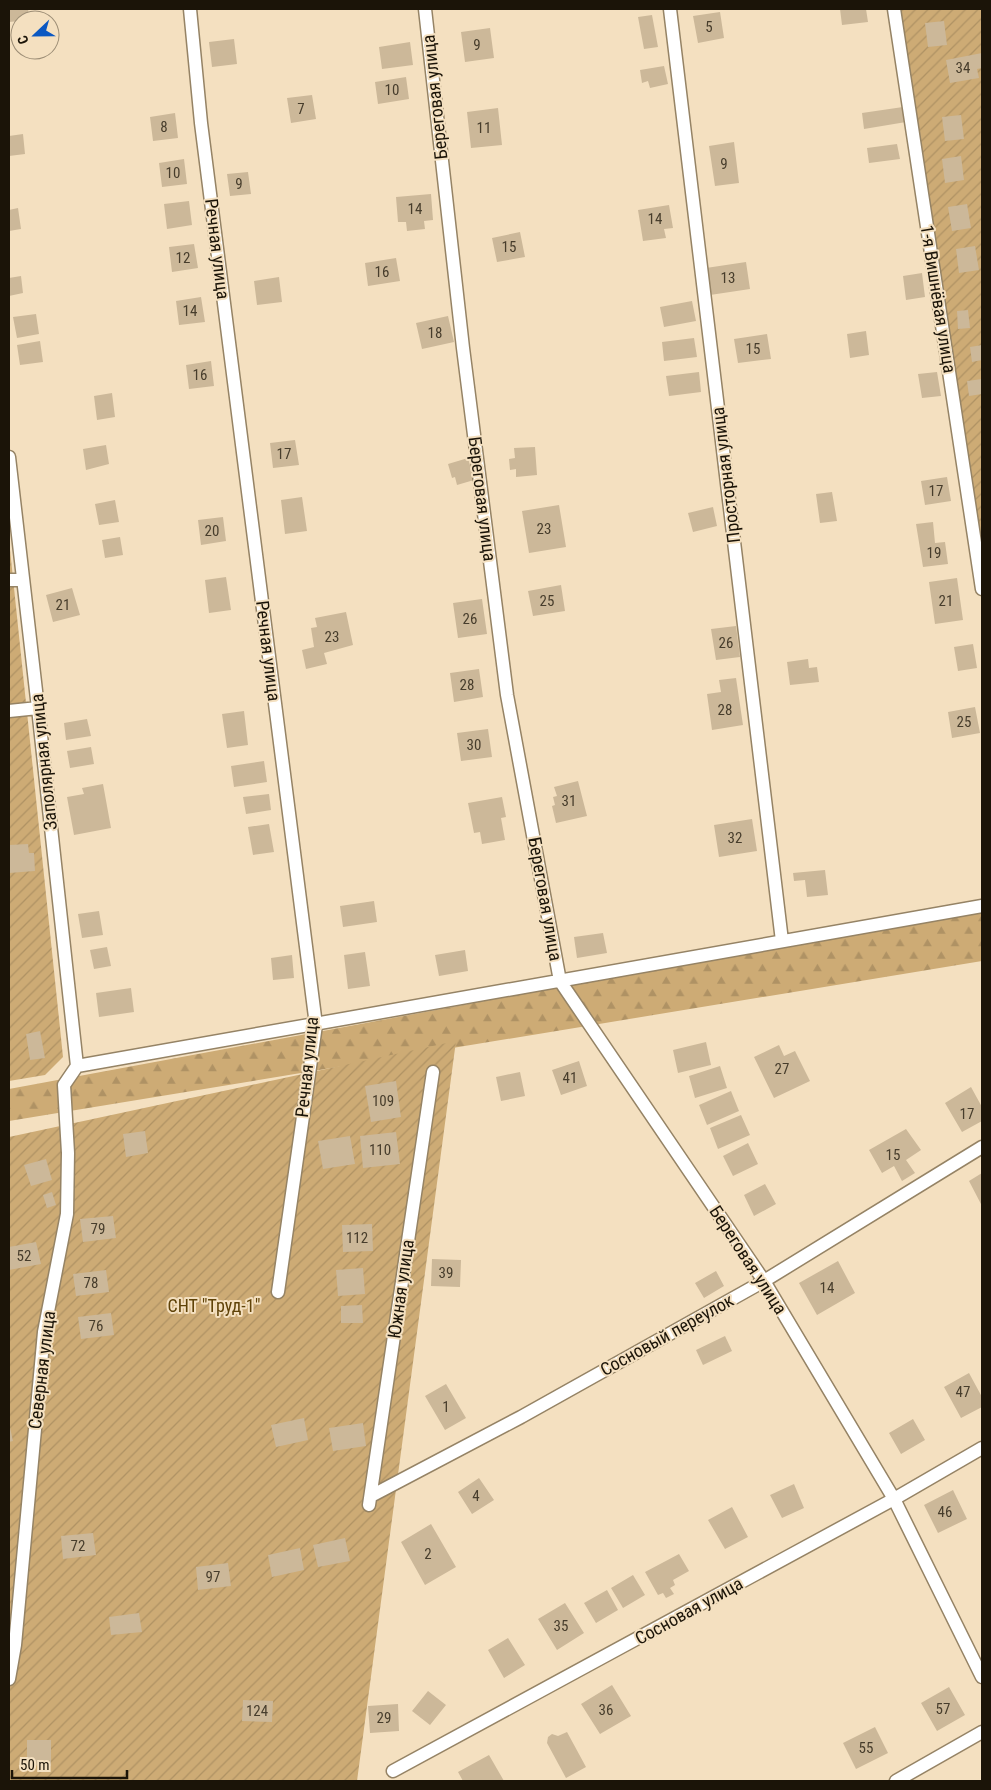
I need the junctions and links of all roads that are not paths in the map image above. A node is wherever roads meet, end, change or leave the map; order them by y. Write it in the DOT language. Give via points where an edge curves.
graph roads {
  1 [pos="190,9"];
  2 [pos="425,9"];
  3 [pos="670,9"];
  4 [pos="894,9"];
  5 [pos="9,457"];
  6 [pos="9,580"];
  7 [pos="24,580"];
  8 [pos="982,589"];
  9 [pos="38,708"];
  10 [pos="9,712"];
  11 [pos="982,906"];
  12 [pos="782,941"];
  13 [pos="560,981"];
  14 [pos="316,1025"];
  15 [pos="76,1066"];
  16 [pos="433,1072"];
  17 [pos="982,1147"];
  18 [pos="764,1281"];
  19 [pos="278,1292"];
  20 [pos="982,1448"];
  21 [pos="894,1499"];
  22 [pos="370,1500"];
  23 [pos="982,1677"];
  24 [pos="9,1679"];
  25 [pos="982,1732"];
  26 [pos="393,1771"];
  27 [pos="896,1781"];
  1 -- 14 [label="street, Речная улица" via="201,123"];
  2 -- 13 [label="street, Береговая улица" via="507,694"];
  3 -- 12 [label="street, Просторная улица"];
  4 -- 8 [label="street, 1-я Вишнёвая улица"];
  5 -- 7 [label="street, Заполярная улица"];
  6 -- 7 [label="street"];
  7 -- 9 [label="street, Заполярная улица"];
  9 -- 10 [label="street"];
  9 -- 15 [label="street, Заполярная улица"];
  11 -- 12 [label="street"];
  12 -- 13 [label="street"];
  13 -- 14 [label="street"];
  13 -- 18 [label="street, Береговая улица"];
  14 -- 15 [label="street"];
  14 -- 19 [label="street, Речная улица"];
  15 -- 24 [label="street, Северная улица" via="64,1085 67,1214 44,1332 15,1645"];
  16 -- 22 [label="street, Южная улица"];
  17 -- 18 [label="street, Сосновый переулок"];
  18 -- 21 [label="street, Береговая улица"];
  18 -- 22 [label="street, Сосновый переулок"];
  20 -- 21 [label="street, Сосновая улица"];
  21 -- 23 [label="street, Береговая улица"];
  21 -- 26 [label="street, Сосновая улица"];
  25 -- 27 [label="street"];
}
